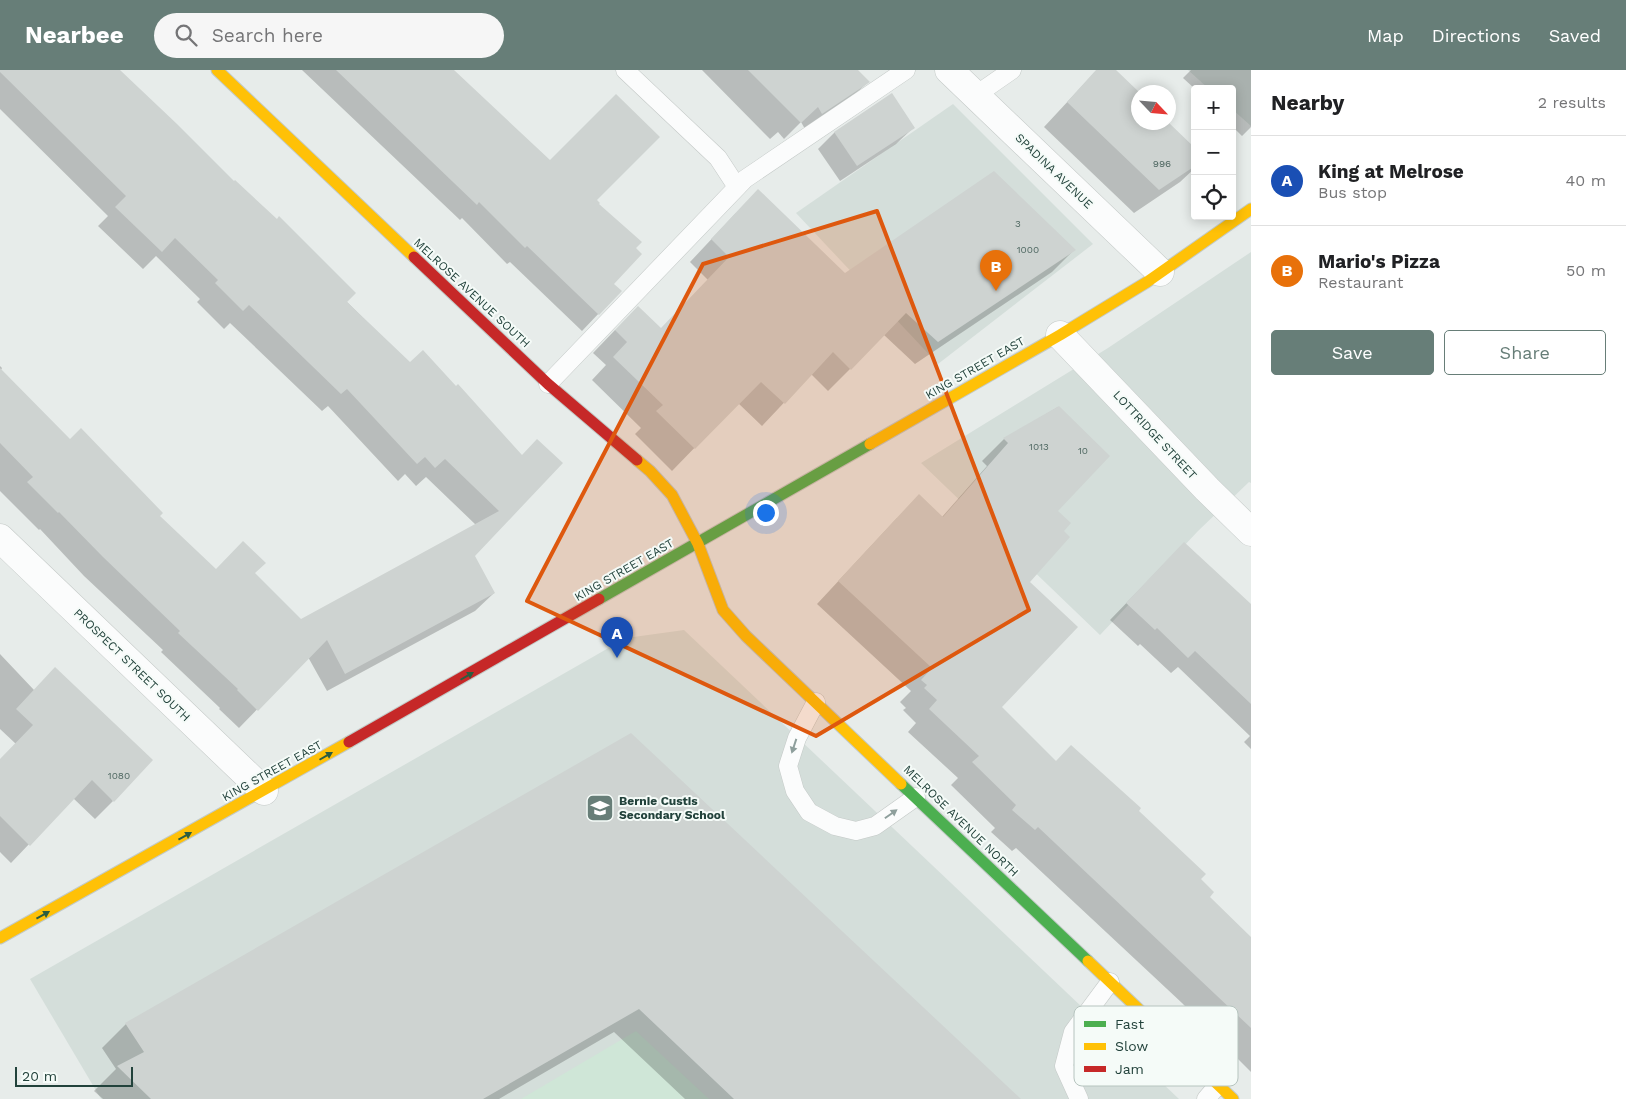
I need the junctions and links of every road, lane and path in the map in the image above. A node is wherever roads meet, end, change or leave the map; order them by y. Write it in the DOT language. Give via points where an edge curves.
graph roads {
  1 [pos="217,70"];
  2 [pos="625,70"];
  3 [pos="906,70"];
  4 [pos="948,70"];
  5 [pos="1012,70"];
  6 [pos="976,95"];
  7 [pos="737,187"];
  8 [pos="1251,209"];
  9 [pos="1160,272"];
  10 [pos="1060,335"];
  11 [pos="548,384"];
  12 [pos="1251,532"];
  13 [pos="0,538"];
  14 [pos="698,544"];
  15 [pos="816,702"];
  16 [pos="264,792"];
  17 [pos="916,797"];
  18 [pos="0,938"];
  19 [pos="1110,982"];
  20 [pos="1092,1006"];
  21 [pos="1135,1006"];
  22 [pos="1074,1031"];
  23 [pos="1217,1086"];
  24 [pos="1219,1086"];
  25 [pos="1079,1099"];
  26 [pos="1206,1099"];
  27 [pos="1233,1099"];
  1 -- 11 [label="street, MELROSE AVENUE SOUTH"];
  2 -- 7 [label="lane" via="718,158"];
  3 -- 7 [label="lane" via="744,179"];
  4 -- 6 [label="street, SPADINA AVENUE"];
  5 -- 6 [label="lane"];
  6 -- 9 [label="street, SPADINA AVENUE"];
  7 -- 11 [label="lane"];
  8 -- 9 [label="street, KING STREET EAST"];
  9 -- 10 [label="street, KING STREET EAST"];
  10 -- 12 [label="street, LOTTRIDGE STREET"];
  10 -- 14 [label="street, KING STREET EAST"];
  11 -- 14 [label="street, MELROSE AVENUE SOUTH" via="650,471 672,495"];
  13 -- 16 [label="street, PROSPECT STREET SOUTH"];
  14 -- 15 [label="street, MELROSE AVENUE NORTH" via="723,610"];
  16 -- 14 [label="street, KING STREET EAST, one-way"];
  15 -- 17 [label="street, MELROSE AVENUE NORTH"];
  15 -- 17 [label="lane, one-way" via="797,738 788,766 795,791 809,812 835,826 856,831 875,826"];
  18 -- 16 [label="street, KING STREET EAST, one-way"];
  17 -- 19 [label="street, MELROSE AVENUE NORTH"];
  19 -- 20 [label="lane"];
  19 -- 21 [label="street, MELROSE AVENUE NORTH"];
  22 -- 25 [label="lane" via="1064,1066"];
  23 -- 26 [label="lane"];
  24 -- 27 [label="street, MELROSE AVENUE NORTH"];
}
